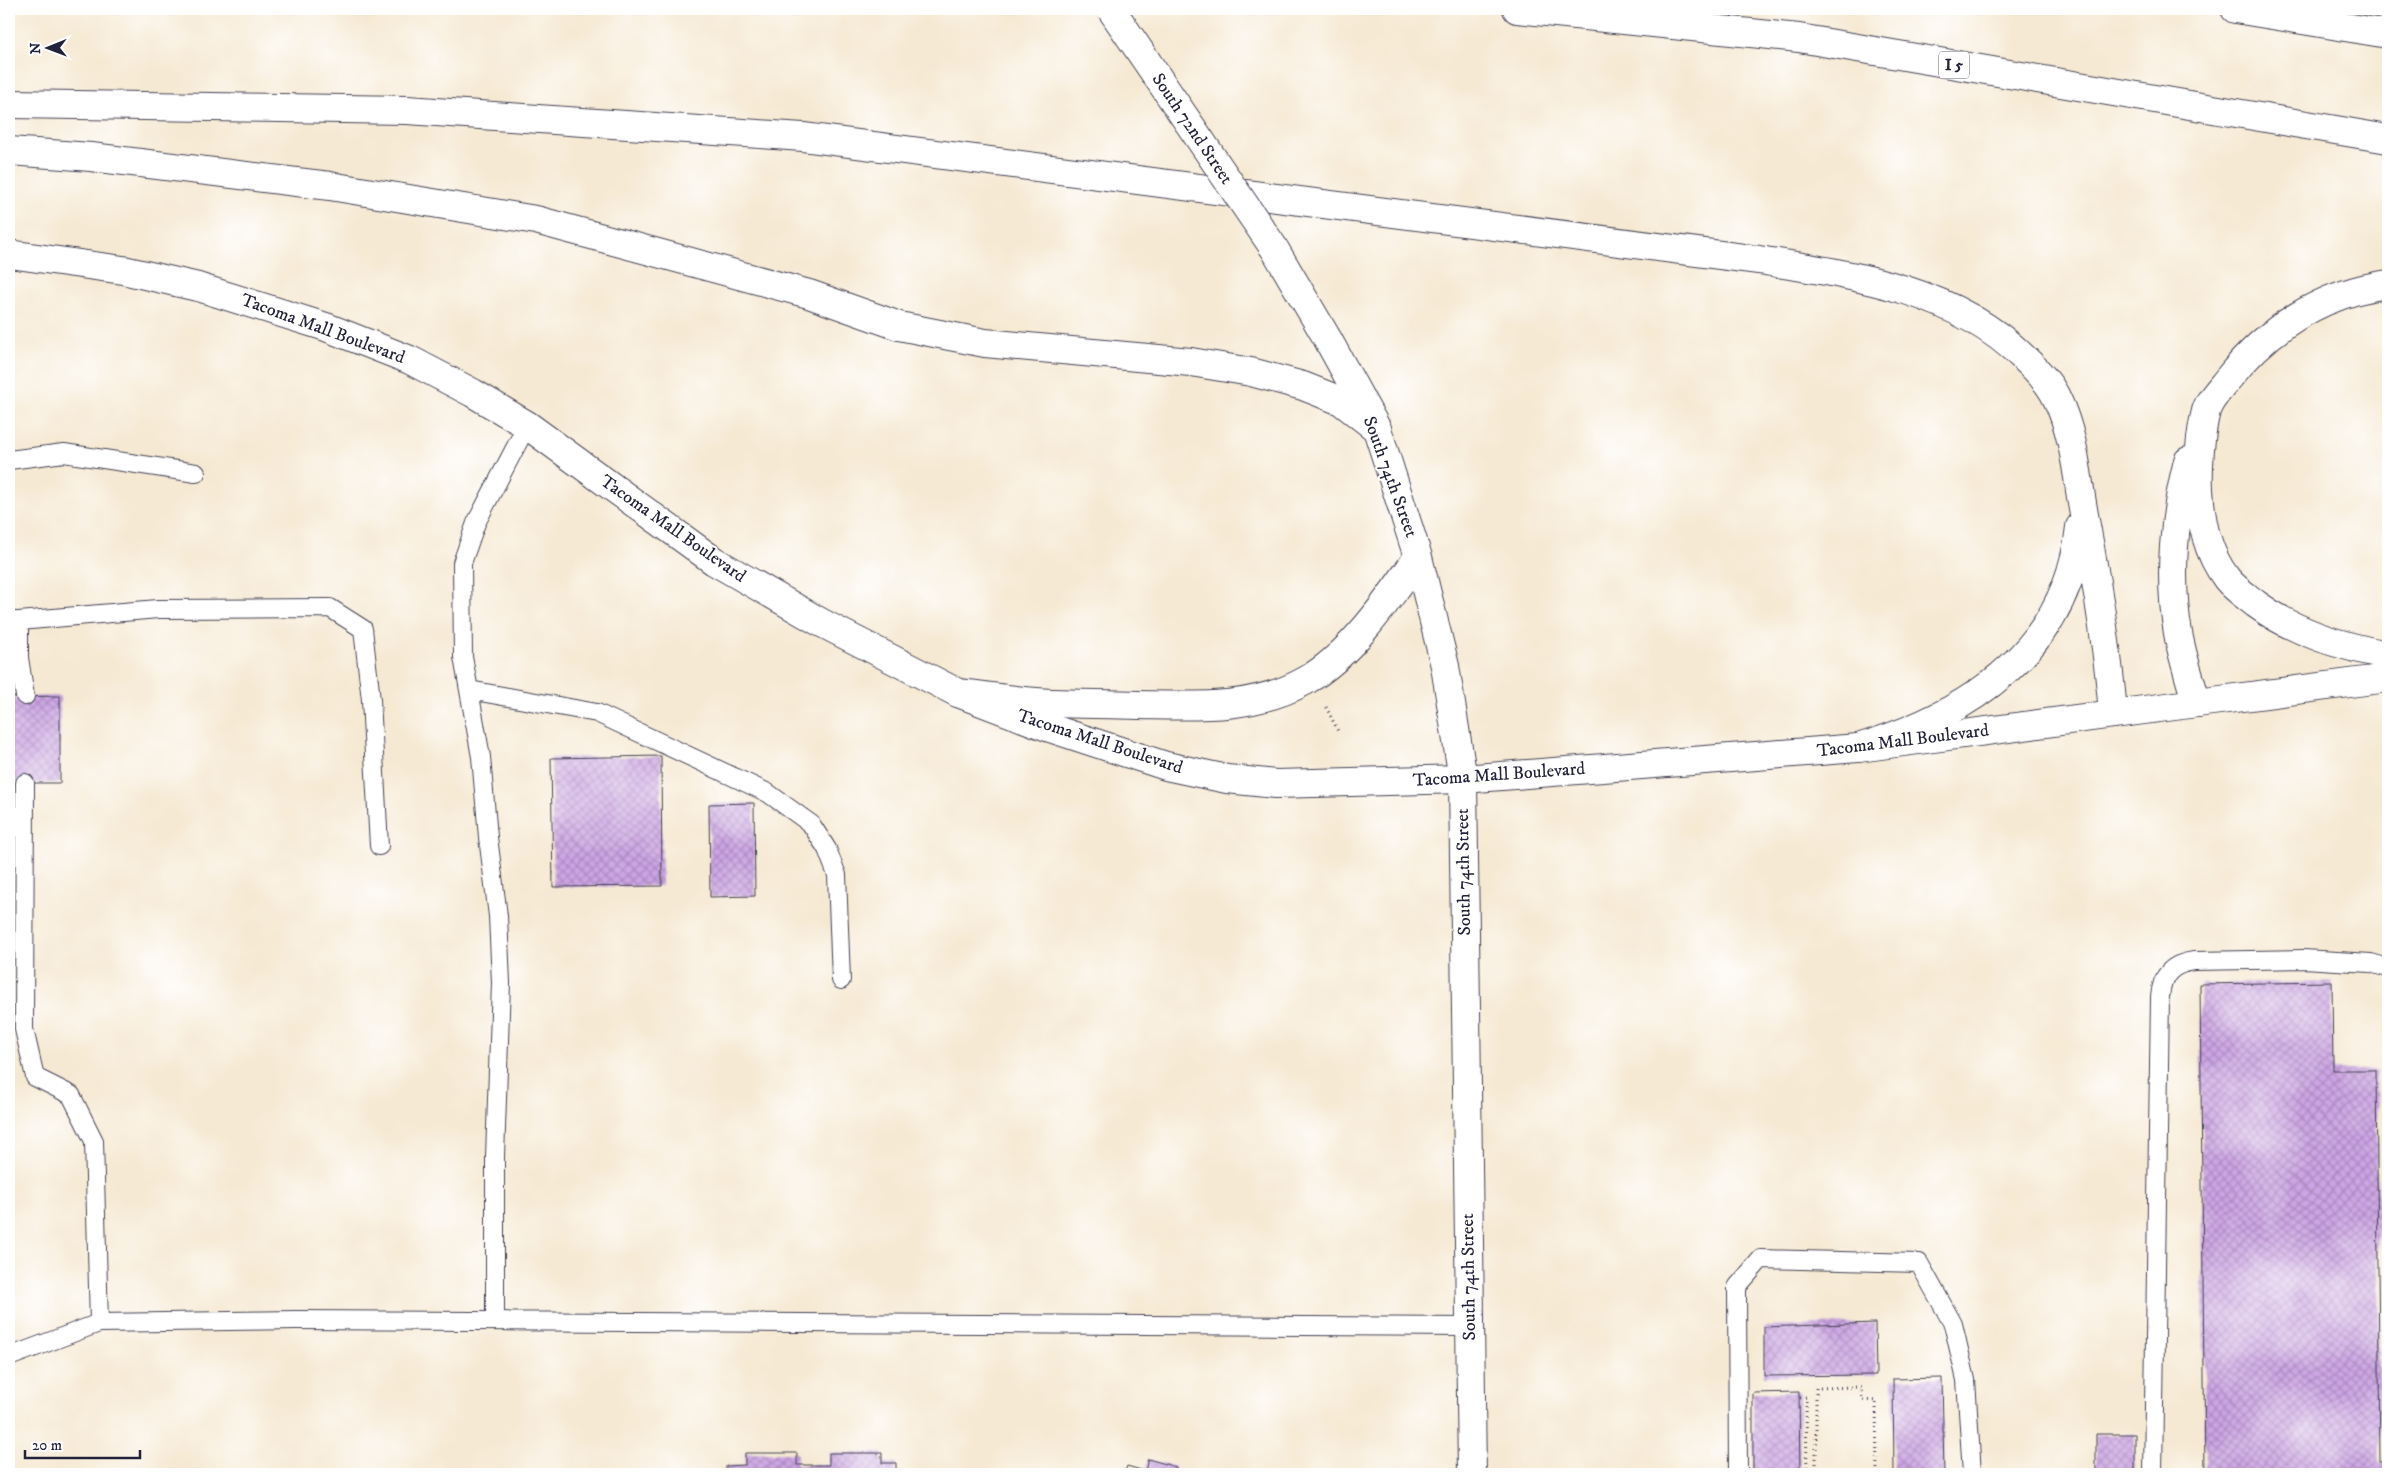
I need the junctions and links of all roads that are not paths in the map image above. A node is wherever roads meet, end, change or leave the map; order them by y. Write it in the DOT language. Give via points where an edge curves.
graph roads {
  1 [pos="1111,9"];
  2 [pos="1517,9"];
  3 [pos="2235,9"];
  4 [pos="2388,34"];
  5 [pos="9,104"];
  6 [pos="2388,140"];
  7 [pos="9,151"];
  8 [pos="1274,248"];
  9 [pos="9,254"];
  10 [pos="2388,284"];
  11 [pos="2206,410"];
  12 [pos="527,425"];
  13 [pos="1377,429"];
  14 [pos="9,460"];
  15 [pos="196,473"];
  16 [pos="2078,481"];
  17 [pos="1418,557"];
  18 [pos="14,621"];
  19 [pos="2388,655"];
  20 [pos="2388,678"];
  21 [pos="469,690"];
  22 [pos="958,693"];
  23 [pos="25,696"];
  24 [pos="2197,703"];
  25 [pos="2113,714"];
  26 [pos="1858,748"];
  27 [pos="1462,779"];
  28 [pos="25,783"];
  29 [pos="379,846"];
  30 [pos="2388,968"];
  31 [pos="840,980"];
  32 [pos="495,1321"];
  33 [pos="99,1324"];
  34 [pos="1470,1328"];
  35 [pos="9,1357"];
  36 [pos="1472,1474"];
  37 [pos="1738,1474"];
  38 [pos="1972,1474"];
  39 [pos="2153,1474"];
  1 -- 8 [label="main road, South 72nd Street, bridge"];
  2 -- 6 [label="main road, I 5" via="1799,38"];
  3 -- 4 [label="main road"];
  5 -- 16 [label="main road" via="407,110 803,137 1833,272 1896,286 1952,307 2011,345 2056,396 2071,438"];
  7 -- 13 [label="main road" via="91,157 330,186 536,220 809,294 900,326 986,343 1191,362 1251,372 1304,386 1341,401"];
  8 -- 13 [label="main road, South 74th Street"];
  9 -- 12 [label="main road, Tacoma Mall Boulevard" via="123,270 198,287 308,321 410,360"];
  10 -- 11 [label="main road" via="2332,297 2290,320 2237,367"];
  11 -- 19 [label="main road" via="2199,482 2200,514 2216,562 2228,580 2288,625 2348,647"];
  11 -- 24 [label="main road" via="2192,444 2184,476 2174,564 2178,633"];
  12 -- 21 [label="lane" via="476,523 462,563 463,658"];
  12 -- 22 [label="main road, Tacoma Mall Boulevard" via="714,561 820,622"];
  13 -- 17 [label="main road, South 74th Street"];
  14 -- 15 [label="lane" via="64,453"];
  16 -- 25 [label="main road" via="2102,610"];
  16 -- 26 [label="main road" via="2080,525 2070,578 2057,606 2026,651 2006,672 1954,709 1927,724"];
  17 -- 22 [label="main road" via="1382,610 1340,653 1305,681 1277,694 1244,703 1197,706 1050,703"];
  17 -- 27 [label="main road, South 74th Street" via="1445,666"];
  18 -- 23 [label="lane"];
  18 -- 29 [label="lane" via="158,609 330,608 363,629 371,700"];
  20 -- 24 [label="main road, Tacoma Mall Boulevard"];
  21 -- 31 [label="lane" via="597,713 768,793 811,824 827,849 837,875"];
  21 -- 32 [label="lane" via="481,757 498,916 501,983 495,1158"];
  22 -- 27 [label="main road, Tacoma Mall Boulevard" via="1111,750 1227,779 1276,784"];
  24 -- 25 [label="main road, Tacoma Mall Boulevard"];
  25 -- 26 [label="main road, Tacoma Mall Boulevard"];
  26 -- 27 [label="main road, Tacoma Mall Boulevard"];
  27 -- 34 [label="main road, South 74th Street"];
  28 -- 33 [label="lane" via="24,1029 35,1077 71,1095 94,1141"];
  30 -- 39 [label="lane" via="2371,963 2312,960 2194,961 2178,964 2162,982"];
  32 -- 33 [label="lane" via="296,1320"];
  32 -- 34 [label="lane"];
  33 -- 35 [label="lane"];
  34 -- 36 [label="main road, South 74th Street"];
  37 -- 38 [label="lane" via="1737,1288 1761,1259 1919,1262 1953,1324 1966,1380"];
}
